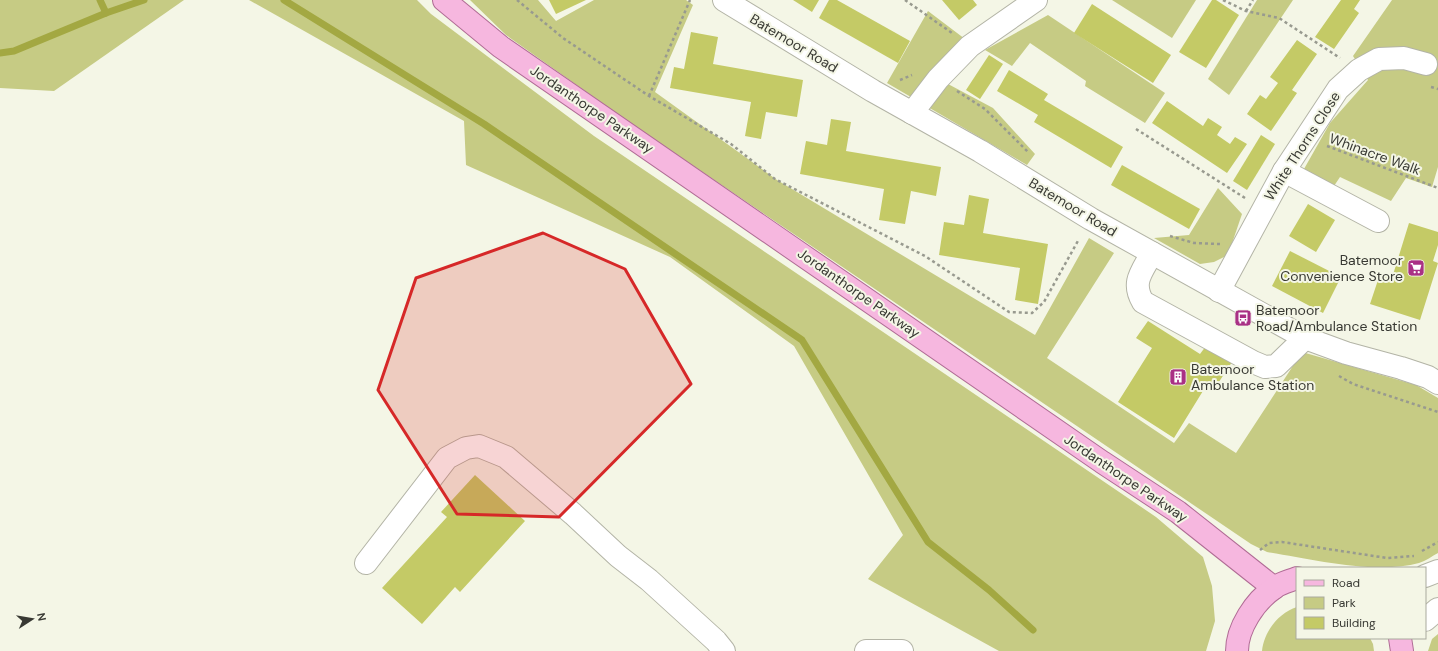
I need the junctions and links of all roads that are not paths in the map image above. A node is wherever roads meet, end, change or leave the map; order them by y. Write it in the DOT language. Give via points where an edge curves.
graph roads {
  1 [pos="444,0"];
  2 [pos="724,0"];
  3 [pos="1036,0"];
  4 [pos="1426,64"];
  5 [pos="912,113"];
  6 [pos="1284,171"];
  7 [pos="1378,221"];
  8 [pos="1152,253"];
  9 [pos="1219,291"];
  10 [pos="1305,338"];
  11 [pos="1438,383"];
  12 [pos="366,563"];
  13 [pos="1438,571"];
  14 [pos="1426,576"];
  15 [pos="1296,578"];
  16 [pos="1274,588"];
  17 [pos="1438,609"];
  18 [pos="1426,619"];
  19 [pos="1400,639"];
  20 [pos="1410,639"];
  21 [pos="724,651"];
  22 [pos="866,651"];
  23 [pos="902,651"];
  24 [pos="1237,651"];
  25 [pos="1402,651"];
  1 -- 16 [label="main road, Jordanthorpe Parkway" via="501,47 1095,458 1178,512"];
  2 -- 5 [label="street, Batemoor Road"];
  3 -- 5 [label="street" via="970,46 938,79"];
  4 -- 6 [label="street, White Thorns Close" via="1404,58 1379,59 1359,70 1338,89"];
  5 -- 8 [label="street, Batemoor Road"];
  6 -- 7 [label="street"];
  6 -- 9 [label="street, White Thorns Close"];
  8 -- 9 [label="street, Batemoor Road"];
  8 -- 10 [label="street" via="1137,282 1137,292 1143,302 1265,367 1276,366"];
  9 -- 10 [label="street, Batemoor Road"];
  10 -- 11 [label="street, Batemoor Road" via="1346,353 1402,368"];
  12 -- 21 [label="street" via="447,458 466,448 479,446 506,457 618,556 649,580"];
  13 -- 14 [label="street"];
  15 -- 16 [label="main road"];
  16 -- 24 [label="main road" via="1248,614 1237,641"];
  17 -- 18 [label="street"];
  19 -- 25 [label="main road"];
  20 -- 25 [label="street"];
  22 -- 23 [label="street"];
}
